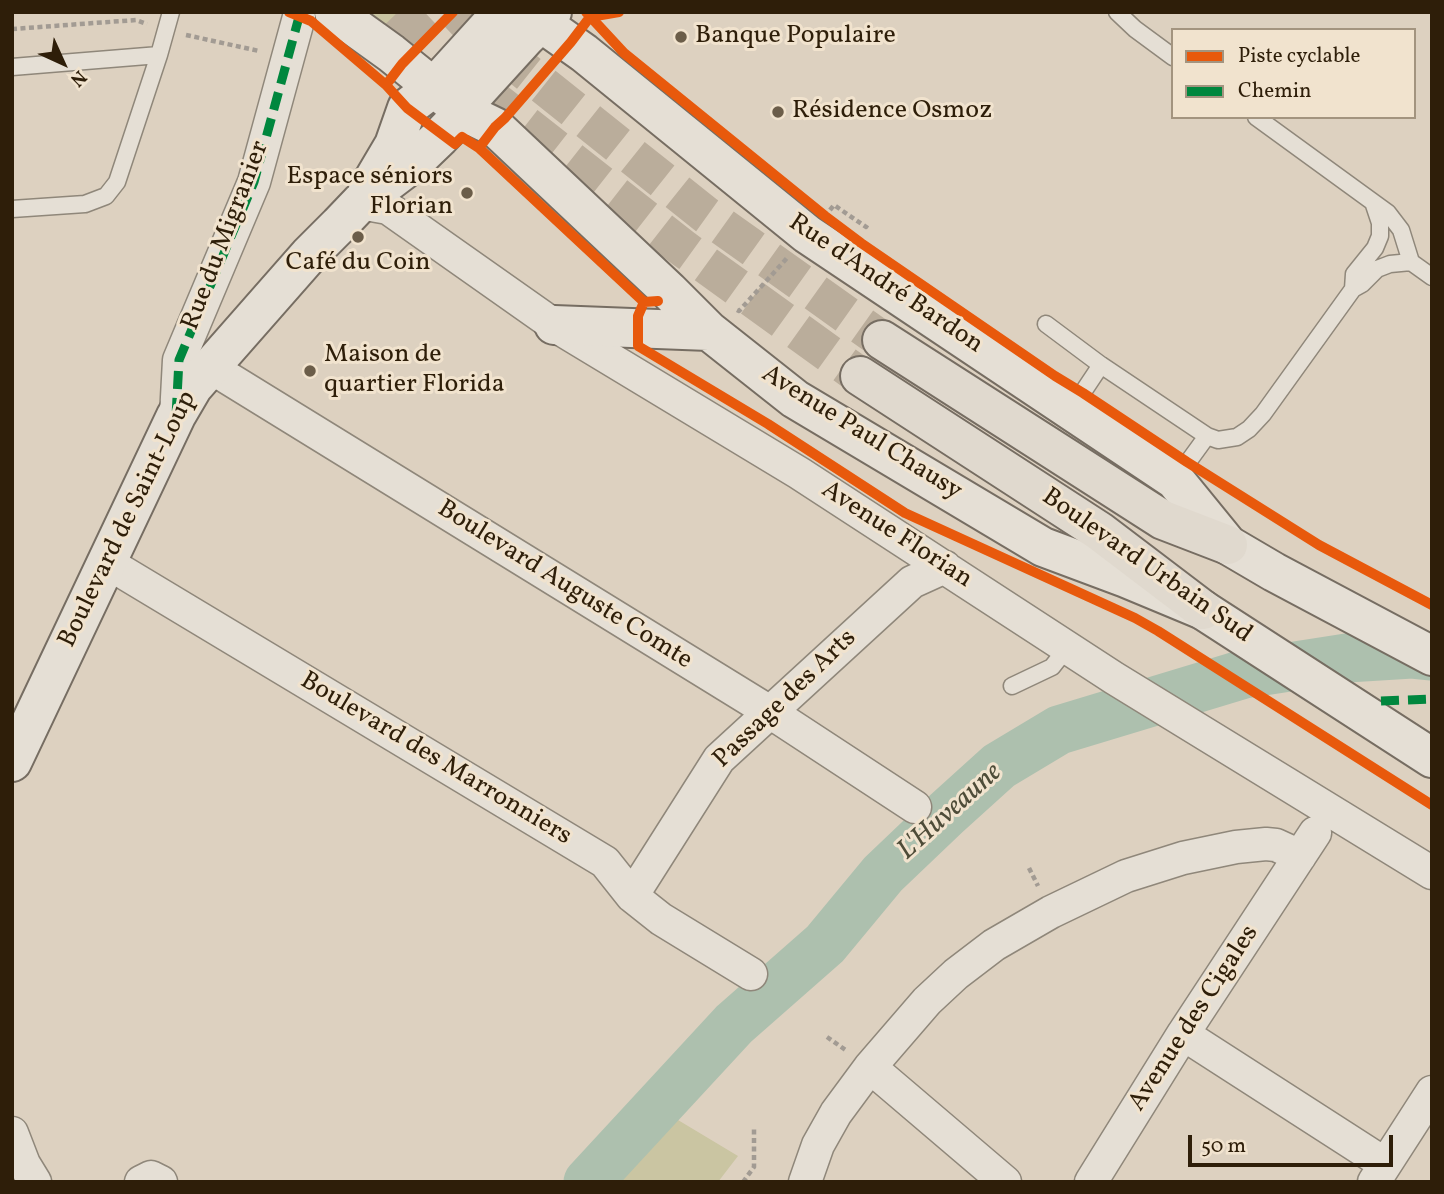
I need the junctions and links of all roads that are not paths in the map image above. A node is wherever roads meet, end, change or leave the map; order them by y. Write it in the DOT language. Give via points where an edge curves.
graph roads {
  1 [pos="171,12"];
  2 [pos="502,12"];
  3 [pos="1117,12"];
  4 [pos="317,15"];
  5 [pos="540,16"];
  6 [pos="159,55"];
  7 [pos="1171,56"];
  8 [pos="12,67"];
  9 [pos="433,88"];
  10 [pos="464,112"];
  11 [pos="1259,119"];
  12 [pos="1373,202"];
  13 [pos="360,203"];
  14 [pos="12,209"];
  15 [pos="1411,262"];
  16 [pos="1432,277"];
  17 [pos="1353,289"];
  18 [pos="719,317"];
  19 [pos="1046,324"];
  20 [pos="554,325"];
  21 [pos="882,340"];
  22 [pos="1101,365"];
  23 [pos="210,367"];
  24 [pos="860,376"];
  25 [pos="1071,411"];
  26 [pos="176,416"];
  27 [pos="1206,436"];
  28 [pos="1175,480"];
  29 [pos="1228,545"];
  30 [pos="106,562"];
  31 [pos="945,567"];
  32 [pos="1203,610"];
  33 [pos="1067,648"];
  34 [pos="1432,656"];
  35 [pos="1012,686"];
  36 [pos="769,712"];
  37 [pos="1432,758"];
  38 [pos="12,762"];
  39 [pos="915,807"];
  40 [pos="1432,873"];
  41 [pos="632,896"];
  42 [pos="751,974"];
  43 [pos="1183,1034"];
  44 [pos="870,1067"];
  45 [pos="1432,1092"];
  46 [pos="12,1133"];
  47 [pos="1380,1173"];
  48 [pos="35,1182"];
  49 [pos="141,1182"];
  50 [pos="161,1182"];
  51 [pos="805,1182"];
  52 [pos="1005,1182"];
  53 [pos="1091,1182"];
  1 -- 6 [label="lane"];
  2 -- 9 [label="main road"];
  3 -- 7 [label="lane"];
  4 -- 9 [label="main road, Avenue Paul Chausy" via="391,53"];
  4 -- 26 [label="street, Rue du Migranier" via="254,183 179,360"];
  5 -- 10 [label="main road"];
  5 -- 25 [label="main road, Rue d'André Bardon" via="807,234"];
  6 -- 8 [label="lane"];
  6 -- 14 [label="lane" via="117,182 106,196 85,204"];
  9 -- 10 [label="main road, Avenue Paul Chausy"];
  9 -- 13 [label="main road" via="407,108 394,145"];
  10 -- 13 [label="main road" via="414,162"];
  10 -- 18 [label="main road, Avenue Paul Chausy" via="495,127 662,283"];
  11 -- 12 [label="lane"];
  12 -- 15 [label="lane" via="1401,230"];
  12 -- 17 [label="lane" via="1380,236 1354,274"];
  13 -- 20 [label="street, Avenue Florian" via="388,208"];
  13 -- 23 [label="main road, Boulevard de Saint-Loup"];
  15 -- 16 [label="lane"];
  15 -- 17 [label="lane" via="1377,269"];
  17 -- 27 [label="lane" via="1249,429 1237,437 1218,440"];
  18 -- 20 [label="main road"];
  18 -- 32 [label="main road, Avenue Paul Chausy" via="794,399 1043,547"];
  19 -- 22 [label="lane"];
  20 -- 31 [label="street, Avenue Florian" via="799,472"];
  21 -- 29 [label="highway, Boulevard Urbain Sud" via="1163,520"];
  22 -- 25 [label="lane"];
  22 -- 27 [label="lane"];
  23 -- 26 [label="main road, Boulevard de Saint-Loup"];
  23 -- 36 [label="street, Boulevard Auguste Comte"];
  24 -- 32 [label="highway, Boulevard Urbain Sud" via="1099,531"];
  25 -- 28 [label="main road, Rue d'André Bardon"];
  26 -- 30 [label="main road, Boulevard de Saint-Loup"];
  27 -- 28 [label="lane"];
  28 -- 29 [label="main road, Rue d'André Bardon"];
  29 -- 34 [label="main road, Boulevard Urbain Sud"];
  30 -- 38 [label="main road, Boulevard de Saint-Loup"];
  30 -- 41 [label="street, Boulevard des Marronniers" via="606,862"];
  31 -- 33 [label="street, Avenue Florian"];
  31 -- 36 [label="street, Passage des Arts" via="912,582"];
  32 -- 37 [label="main road, Boulevard Urbain Sud"];
  33 -- 35 [label="lane" via="1052,667"];
  33 -- 40 [label="street, Avenue Florian"];
  36 -- 39 [label="street, Boulevard Auguste Comte"];
  36 -- 41 [label="street, Passage des Arts" via="719,759"];
  41 -- 42 [label="street, Boulevard des Marronniers"];
  43 -- 44 [label="street, Avenue des Cigales" via="1308,845 1236,847 1183,858 1126,876 1051,912 994,945 956,974"];
  43 -- 47 [label="street"];
  43 -- 53 [label="street, Avenue des Cigales"];
  44 -- 51 [label="street" via="830,1123"];
  44 -- 52 [label="street"];
  45 -- 47 [label="street"];
  46 -- 48 [label="street"];
  49 -- 50 [label="street" via="151,1177"];
}
